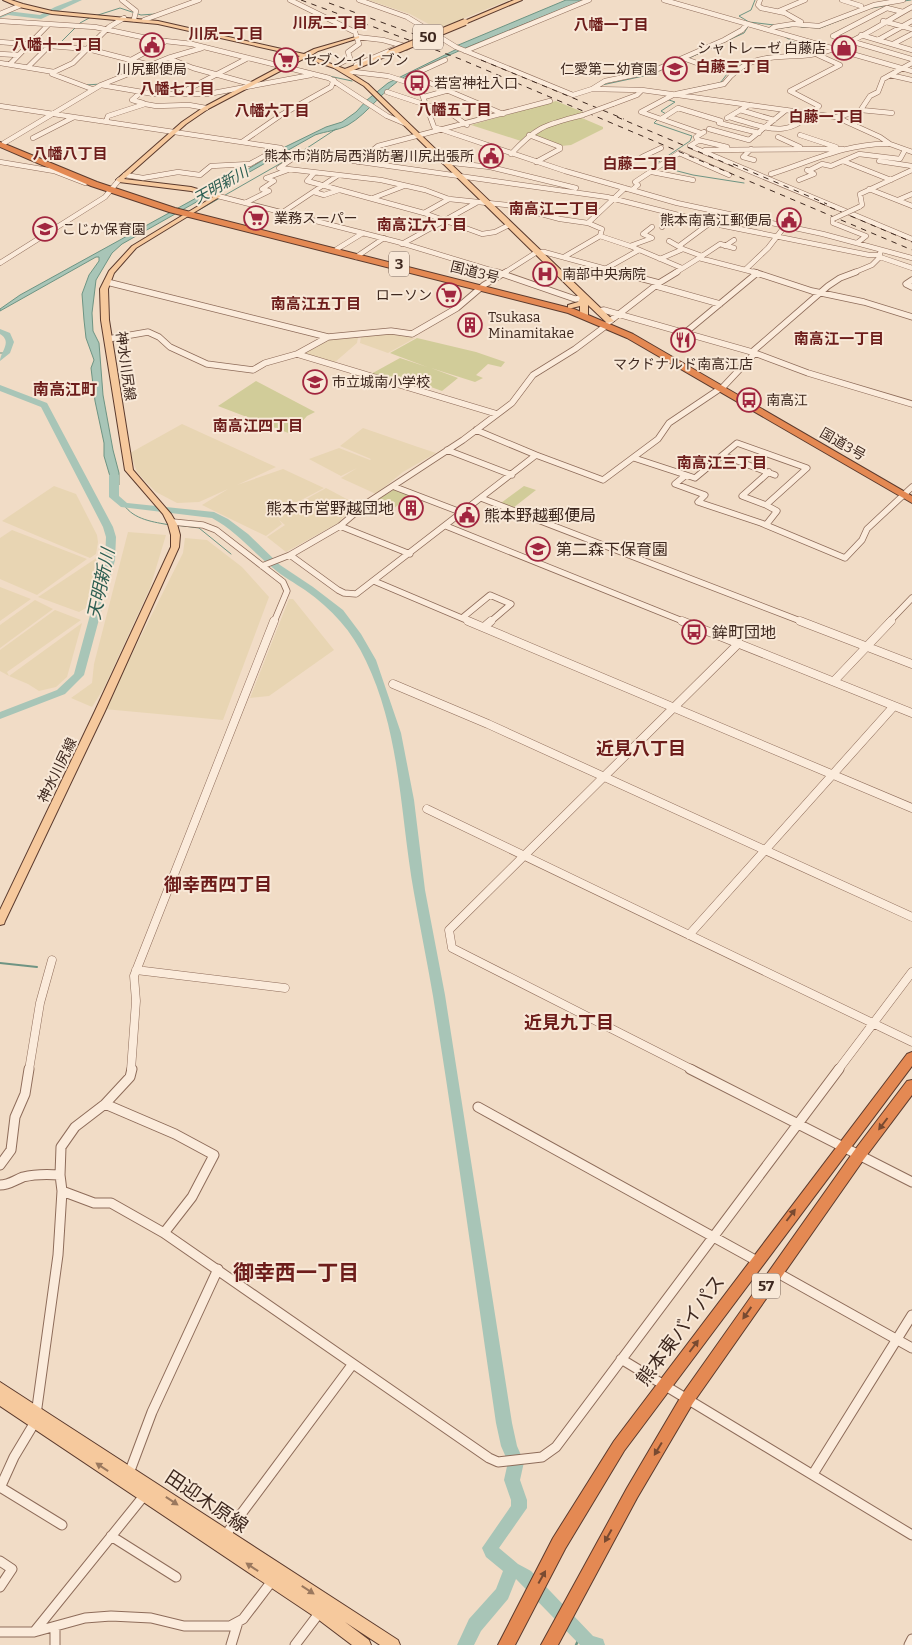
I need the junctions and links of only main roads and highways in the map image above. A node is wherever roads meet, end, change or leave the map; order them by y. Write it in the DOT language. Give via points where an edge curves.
graph roads {
  1 [pos="6,0"];
  2 [pos="519,0"];
  3 [pos="357,38"];
  4 [pos="304,56"];
  5 [pos="346,71"];
  6 [pos="1,143"];
  7 [pos="183,211"];
  8 [pos="358,256"];
  9 [pos="483,286"];
  10 [pos="584,298"];
  11 [pos="591,304"];
  12 [pos="570,307"];
  13 [pos="584,314"];
  14 [pos="608,323"];
  15 [pos="909,494"];
  16 [pos="0,921"];
  17 [pos="912,1056"];
  18 [pos="912,1085"];
  19 [pos="0,1388"];
  20 [pos="0,1399"];
  21 [pos="36,1417"];
  22 [pos="276,1576"];
  23 [pos="551,1640"];
  24 [pos="364,1645"];
  25 [pos="393,1645"];
  26 [pos="506,1645"];
  1 -- 4 [label="main road" via="19,6 52,12 144,20"];
  2 -- 5 [label="main road, 50, bridge"];
  3 -- 4 [label="main road"];
  4 -- 5 [label="main road"];
  4 -- 7 [label="main road, 神水川尻線" via="206,108 174,131 119,180 215,196"];
  5 -- 10 [label="main road" via="420,137"];
  6 -- 7 [label="highway, 国道3号 / 3" via="113,189"];
  7 -- 8 [label="highway, 国道3号 / 3"];
  7 -- 8 [label="highway, 国道3号 / 3"];
  7 -- 16 [label="main road, 神水川尻線" via="134,247 117,264 107,282 103,299 128,470 172,520 176,541 171,559"];
  8 -- 9 [label="highway, 国道3号 / 3"];
  9 -- 12 [label="highway, 国道3号 / 3"];
  9 -- 13 [label="highway, 国道3号 / 3"];
  10 -- 11 [label="main road"];
  10 -- 12 [label="main road" via="581,303"];
  10 -- 13 [label="main road"];
  11 -- 13 [label="main road" via="591,310"];
  11 -- 14 [label="main road"];
  12 -- 13 [label="highway, 国道3号 / 3"];
  13 -- 14 [label="highway, 国道3号 / 3"];
  14 -- 15 [label="highway, 国道3号 / 3"];
  26 -- 17 [label="highway, 熊本東バイパス / 57, one-way" via="598,1475 635,1421"];
  18 -- 23 [label="highway, 57, one-way" via="688,1398"];
  19 -- 21 [label="main road, 田迎木原線"];
  20 -- 21 [label="main road, 田迎木原線"];
  21 -- 22 [label="main road, 田迎木原線"];
  22 -- 24 [label="main road, 田迎木原線"];
  22 -- 25 [label="main road, 田迎木原線, one-way"];
}
